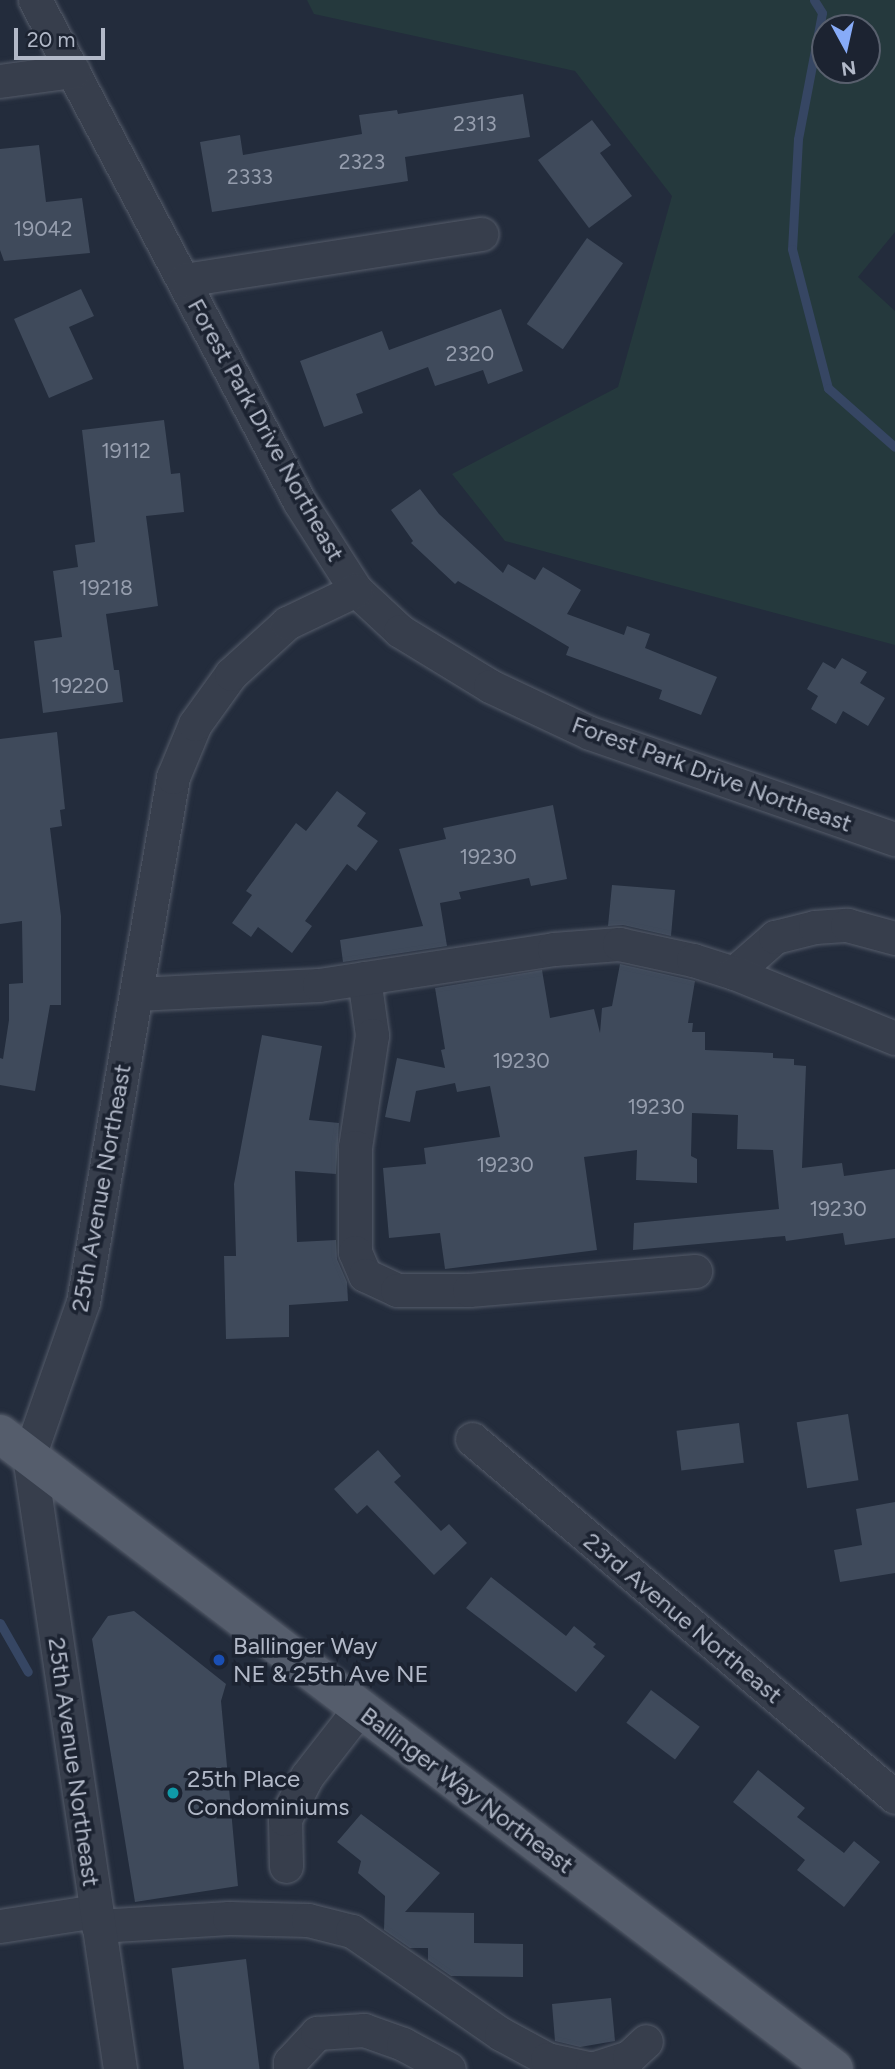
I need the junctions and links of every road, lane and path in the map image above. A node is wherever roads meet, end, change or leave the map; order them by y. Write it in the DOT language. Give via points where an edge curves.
graph roads {
  1 [pos="35,0"];
  2 [pos="72,71"];
  3 [pos="0,81"];
  4 [pos="481,234"];
  5 [pos="184,280"];
  6 [pos="356,590"];
  7 [pos="895,839"];
  8 [pos="895,938"];
  9 [pos="734,973"];
  10 [pos="364,978"];
  11 [pos="136,994"];
  12 [pos="895,1038"];
  13 [pos="695,1271"];
  14 [pos="472,1439"];
  15 [pos="10,1450"];
  16 [pos="360,1708"];
  17 [pos="895,1797"];
  18 [pos="286,1866"];
  19 [pos="97,1918"];
  20 [pos="0,1926"];
  21 [pos="646,2041"];
  22 [pos="120,2069"];
  23 [pos="290,2069"];
  24 [pos="448,2069"];
  25 [pos="592,2069"];
  26 [pos="834,2069"];
  1 -- 2 [label="street, Forest Park Drive Northeast"];
  2 -- 3 [label="street"];
  2 -- 5 [label="street, Forest Park Drive Northeast"];
  4 -- 5 [label="street"];
  5 -- 6 [label="street, Forest Park Drive Northeast" via="299,501"];
  6 -- 7 [label="street, Forest Park Drive Northeast" via="400,631 478,679 590,733"];
  6 -- 11 [label="street, 25th Avenue Northeast" via="287,623 231,674 195,724 173,777"];
  8 -- 9 [label="street" via="847,925 815,927 775,937"];
  9 -- 10 [label="street" via="619,944 554,949"];
  9 -- 12 [label="street"];
  10 -- 11 [label="street" via="319,985"];
  10 -- 13 [label="street" via="372,1035 355,1147 355,1252 365,1275 397,1290 457,1290"];
  11 -- 15 [label="street, 25th Avenue Northeast" via="83,1302"];
  14 -- 17 [label="street, 23rd Avenue Northeast"];
  15 -- 16 [label="main road, Ballinger Way Northeast"];
  15 -- 19 [label="street, 25th Avenue Northeast"];
  16 -- 18 [label="street" via="307,1776 285,1819"];
  16 -- 26 [label="main road, Ballinger Way Northeast"];
  19 -- 20 [label="street"];
  19 -- 22 [label="street, 25th Avenue Northeast"];
  19 -- 25 [label="street" via="308,1920 352,1931 501,2034 547,2059"];
  21 -- 25 [label="street" via="629,2057"];
  23 -- 24 [label="street" via="290,2062 317,2033 364,2030 403,2044"];
}
